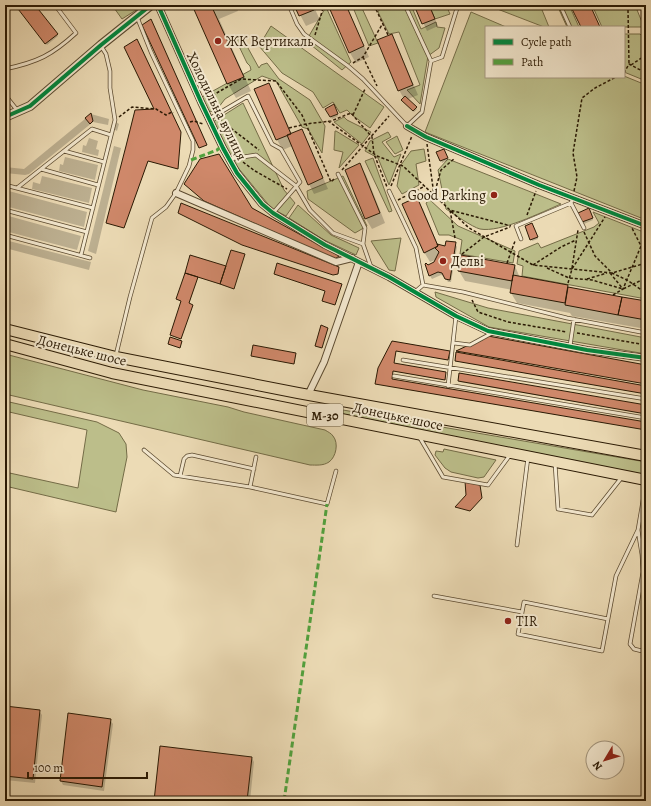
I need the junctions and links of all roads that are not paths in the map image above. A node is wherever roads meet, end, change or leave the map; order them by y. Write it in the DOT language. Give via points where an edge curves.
graph roads {
  1 [pos="55,5"];
  2 [pos="151,5"];
  3 [pos="158,5"];
  4 [pos="289,5"];
  5 [pos="405,5"];
  6 [pos="458,5"];
  7 [pos="560,5"];
  8 [pos="137,17"];
  9 [pos="570,26"];
  10 [pos="100,45"];
  11 [pos="431,61"];
  12 [pos="5,69"];
  13 [pos="5,95"];
  14 [pos="18,112"];
  15 [pos="5,117"];
  16 [pos="212,117"];
  17 [pos="406,126"];
  18 [pos="111,135"];
  19 [pos="64,151"];
  20 [pos="230,160"];
  21 [pos="104,162"];
  22 [pos="41,169"];
  23 [pos="338,174"];
  24 [pos="5,185"];
  25 [pos="98,185"];
  26 [pos="296,186"];
  27 [pos="17,188"];
  28 [pos="389,191"];
  29 [pos="176,193"];
  30 [pos="572,200"];
  31 [pos="92,208"];
  32 [pos="5,210"];
  33 [pos="273,214"];
  34 [pos="646,226"];
  35 [pos="583,228"];
  36 [pos="87,232"];
  37 [pos="5,235"];
  38 [pos="521,239"];
  39 [pos="363,244"];
  40 [pos="81,255"];
  41 [pos="90,258"];
  42 [pos="352,258"];
  43 [pos="359,262"];
  44 [pos="372,268"];
  45 [pos="423,285"];
  46 [pos="415,292"];
  47 [pos="456,316"];
  48 [pos="574,319"];
  49 [pos="5,330"];
  50 [pos="494,332"];
  51 [pos="646,333"];
  52 [pos="454,343"];
  53 [pos="5,344"];
  54 [pos="570,346"];
  55 [pos="116,357"];
  56 [pos="646,358"];
  57 [pos="403,360"];
  58 [pos="450,368"];
  59 [pos="394,376"];
  60 [pos="448,386"];
  61 [pos="308,395"];
  62 [pos="646,400"];
  63 [pos="646,418"];
  64 [pos="418,434"];
  65 [pos="144,450"];
  66 [pos="511,454"];
  67 [pos="646,456"];
  68 [pos="256,457"];
  69 [pos="528,457"];
  70 [pos="554,462"];
  71 [pos="254,469"];
  72 [pos="336,471"];
  73 [pos="623,475"];
  74 [pos="180,476"];
  75 [pos="646,481"];
  76 [pos="250,487"];
  77 [pos="638,530"];
  78 [pos="517,545"];
  79 [pos="434,596"];
  80 [pos="522,612"];
  81 [pos="608,619"];
  82 [pos="646,652"];
  1 -- 12 [label="lane" via="76,32 54,52 43,58"];
  2 -- 8 [label="street"];
  3 -- 16 [label="street, Холодильна вулиця" via="201,102"];
  4 -- 17 [label="lane" via="304,34 348,66"];
  5 -- 11 [label="lane"];
  6 -- 11 [label="lane" via="442,57"];
  7 -- 9 [label="lane"];
  8 -- 10 [label="street"];
  8 -- 29 [label="lane" via="193,141 189,166"];
  10 -- 14 [label="street" via="30,106"];
  10 -- 18 [label="lane" via="106,54 110,71 115,120"];
  11 -- 17 [label="lane" via="422,112"];
  13 -- 14 [label="lane"];
  14 -- 15 [label="street"];
  16 -- 20 [label="street, Холодильна вулиця" via="213,127"];
  16 -- 26 [label="lane" via="248,96 272,144 281,149 300,182"];
  17 -- 30 [label="street"];
  18 -- 19 [label="lane" via="92,129"];
  18 -- 21 [label="lane"];
  19 -- 21 [label="lane"];
  19 -- 22 [label="lane"];
  20 -- 26 [label="lane" via="256,155"];
  20 -- 33 [label="street, Холодильна вулиця" via="237,173"];
  21 -- 25 [label="lane"];
  22 -- 25 [label="lane"];
  22 -- 27 [label="lane"];
  23 -- 39 [label="lane" via="365,228"];
  24 -- 27 [label="lane"];
  25 -- 31 [label="lane"];
  26 -- 33 [label="lane"];
  26 -- 39 [label="lane" via="310,210 333,233"];
  27 -- 31 [label="lane"];
  28 -- 45 [label="lane" via="416,248"];
  29 -- 42 [label="street" via="336,262"];
  29 -- 55 [label="lane" via="166,207 152,218"];
  30 -- 34 [label="street"];
  30 -- 35 [label="lane"];
  30 -- 38 [label="lane" via="516,226"];
  31 -- 36 [label="lane"];
  32 -- 36 [label="lane"];
  33 -- 42 [label="street, Холодильна вулиця"];
  36 -- 40 [label="lane"];
  37 -- 40 [label="lane"];
  39 -- 44 [label="lane"];
  40 -- 41 [label="lane"];
  42 -- 43 [label="street, Холодильна вулиця"];
  43 -- 44 [label="street, Холодильна вулиця"];
  43 -- 61 [label="street" via="324,362"];
  44 -- 46 [label="street, Холодильна вулиця"];
  45 -- 46 [label="lane"];
  45 -- 48 [label="lane"];
  46 -- 47 [label="street, Холодильна вулиця"];
  47 -- 50 [label="street, Холодильна вулиця"];
  47 -- 52 [label="lane"];
  48 -- 51 [label="lane"];
  48 -- 54 [label="lane"];
  49 -- 55 [label="highway, Донецьке шосе / М-30"];
  50 -- 52 [label="lane" via="470,345"];
  50 -- 54 [label="street, Холодильна вулиця"];
  52 -- 58 [label="lane"];
  53 -- 64 [label="highway, Донецьке шосе / М-30" via="112,373"];
  54 -- 56 [label="street, Холодильна вулиця"];
  55 -- 61 [label="highway, Донецьке шосе / М-30"];
  57 -- 58 [label="lane"];
  58 -- 60 [label="lane"];
  58 -- 62 [label="lane"];
  59 -- 60 [label="lane"];
  60 -- 63 [label="lane"];
  61 -- 67 [label="highway, Донецьке шосе / М-30"];
  64 -- 66 [label="highway, Донецьке шосе / М-30"];
  64 -- 66 [label="lane" via="443,477 488,485"];
  65 -- 74 [label="lane" via="174,475"];
  66 -- 69 [label="highway, Донецьке шосе / М-30"];
  68 -- 71 [label="lane"];
  69 -- 70 [label="highway, Донецьке шосе / М-30"];
  69 -- 78 [label="lane"];
  70 -- 73 [label="highway, Донецьке шосе / М-30"];
  70 -- 73 [label="lane" via="558,509 592,515"];
  71 -- 74 [label="lane" via="192,455 184,459"];
  71 -- 76 [label="lane"];
  72 -- 76 [label="lane" via="327,504"];
  73 -- 75 [label="highway, Донецьке шосе / М-30"];
  74 -- 76 [label="lane"];
  75 -- 77 [label="lane"];
  77 -- 81 [label="lane" via="616,576"];
  77 -- 82 [label="lane" via="643,572 630,644 634,649"];
  79 -- 80 [label="lane"];
  80 -- 81 [label="lane" via="524,602"];
  80 -- 81 [label="lane" via="518,634 602,651"];
}
